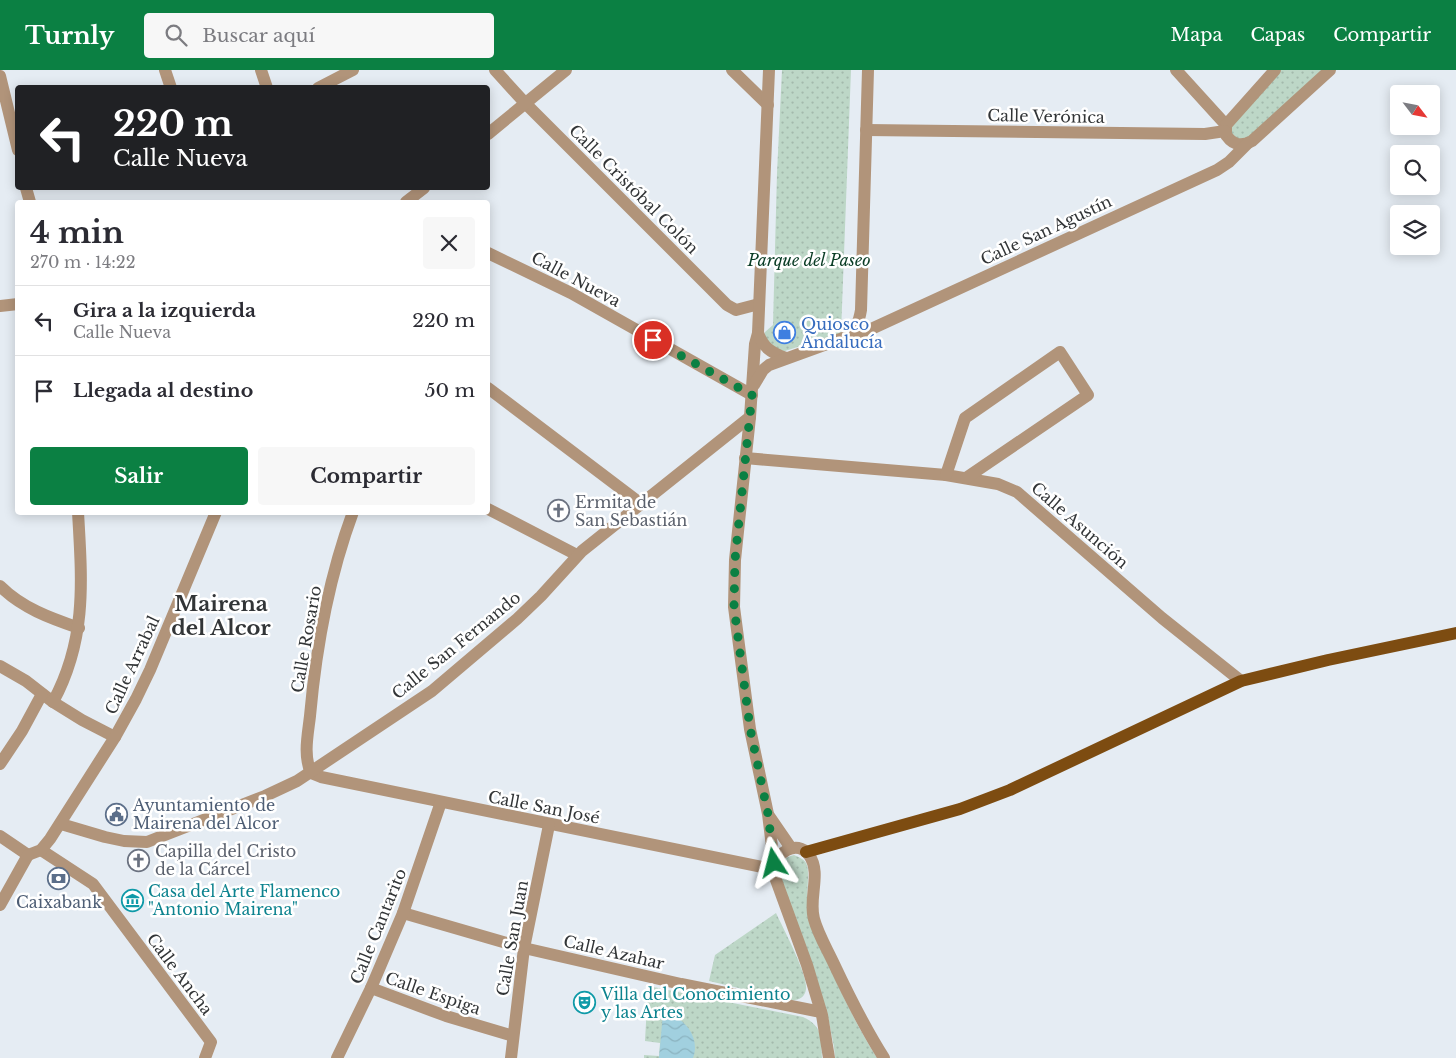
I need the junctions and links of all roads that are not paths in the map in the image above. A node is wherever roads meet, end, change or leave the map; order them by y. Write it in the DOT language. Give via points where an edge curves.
graph roads {
  1 [pos="165,70"];
  2 [pos="261,70"];
  3 [pos="353,70"];
  4 [pos="496,70"];
  5 [pos="566,70"];
  6 [pos="732,70"];
  7 [pos="769,70"];
  8 [pos="868,70"];
  9 [pos="1176,70"];
  10 [pos="1274,70"];
  11 [pos="1330,70"];
  12 [pos="0,76"];
  13 [pos="170,85"];
  14 [pos="266,85"];
  15 [pos="324,85"];
  16 [pos="525,103"];
  17 [pos="768,105"];
  18 [pos="1226,128"];
  19 [pos="866,130"];
  20 [pos="490,132"];
  21 [pos="15,138"];
  22 [pos="1248,143"];
  23 [pos="421,190"];
  24 [pos="409,200"];
  25 [pos="490,254"];
  26 [pos="15,304"];
  27 [pos="759,304"];
  28 [pos="0,306"];
  29 [pos="758,333"];
  30 [pos="851,334"];
  31 [pos="786,358"];
  32 [pos="490,390"];
  33 [pos="752,391"];
  34 [pos="750,417"];
  35 [pos="745,458"];
  36 [pos="946,475"];
  37 [pos="966,478"];
  38 [pos="640,503"];
  39 [pos="490,510"];
  40 [pos="78,515"];
  41 [pos="215,515"];
  42 [pos="352,515"];
  43 [pos="577,555"];
  44 [pos="0,586"];
  45 [pos="79,628"];
  46 [pos="1456,633"];
  47 [pos="0,666"];
  48 [pos="1241,680"];
  49 [pos="42,694"];
  50 [pos="53,702"];
  51 [pos="116,737"];
  52 [pos="0,764"];
  53 [pos="311,773"];
  54 [pos="441,802"];
  55 [pos="768,814"];
  56 [pos="61,824"];
  57 [pos="550,824"];
  58 [pos="0,836"];
  59 [pos="791,848"];
  60 [pos="41,850"];
  61 [pos="806,852"];
  62 [pos="28,855"];
  63 [pos="773,866"];
  64 [pos="0,905"];
  65 [pos="403,913"];
  66 [pos="524,948"];
  67 [pos="371,988"];
  68 [pos="821,1012"];
  69 [pos="513,1036"];
  70 [pos="205,1058"];
  71 [pos="337,1058"];
  72 [pos="511,1058"];
  73 [pos="829,1058"];
  74 [pos="884,1058"];
  1 -- 13 [label="street"];
  2 -- 14 [label="street"];
  3 -- 15 [label="street"];
  4 -- 16 [label="street, Calle Cristóbal Colón"];
  5 -- 16 [label="street"];
  6 -- 17 [label="street"];
  7 -- 17 [label="street"];
  8 -- 19 [label="street"];
  9 -- 18 [label="street"];
  10 -- 18 [label="street"];
  11 -- 22 [label="street, Calle San Agustín"];
  12 -- 21 [label="street"];
  16 -- 20 [label="street"];
  16 -- 27 [label="street, Calle Cristóbal Colón" via="727,305 736,310"];
  17 -- 27 [label="street"];
  18 -- 19 [label="street, Calle Verónica" via="1205,134"];
  18 -- 22 [label="street" via="1228,139 1235,144"];
  19 -- 30 [label="street" via="861,310"];
  22 -- 30 [label="street, Calle San Agustín" via="1217,170 869,330"];
  23 -- 24 [label="street"];
  25 -- 33 [label="street, Calle Nueva" via="571,293"];
  26 -- 28 [label="street"];
  27 -- 29 [label="street"];
  29 -- 31 [label="street" via="765,347"];
  29 -- 33 [label="street"];
  30 -- 31 [label="street, Calle San Agustín"];
  31 -- 33 [label="street, Calle San Agustín" via="763,370"];
  32 -- 38 [label="street"];
  33 -- 34 [label="street"];
  34 -- 35 [label="street"];
  34 -- 38 [label="street, Calle San Fernando"];
  35 -- 36 [label="street, Calle Asunción"];
  35 -- 55 [label="street" via="734,607 750,728"];
  36 -- 37 [label="street, Calle Asunción"];
  36 -- 37 [label="street" via="965,418 1060,352 1088,395"];
  37 -- 48 [label="street, Calle Asunción" via="998,484 1017,492 1162,618"];
  38 -- 43 [label="street, Calle San Fernando"];
  39 -- 43 [label="street"];
  40 -- 45 [label="street"];
  41 -- 51 [label="street, Calle Arrabal" via="150,670"];
  42 -- 53 [label="street, Calle Rosario" via="337,562 322,632 307,745"];
  43 -- 53 [label="street, Calle San Fernando" via="517,619 432,690"];
  44 -- 45 [label="street" via="29,608"];
  45 -- 50 [label="street" via="66,675"];
  46 -- 48 [label="main road"];
  47 -- 49 [label="street"];
  48 -- 61 [label="main road" via="960,810"];
  49 -- 50 [label="street"];
  49 -- 52 [label="street"];
  50 -- 51 [label="street"];
  51 -- 56 [label="street, Calle Arrabal"];
  53 -- 54 [label="street, Calle San José"];
  53 -- 56 [label="street, Calle San Fernando" via="265,796 147,842 110,838"];
  54 -- 57 [label="street, Calle San José"];
  54 -- 65 [label="street, Calle Cantarito"];
  55 -- 59 [label="street"];
  55 -- 63 [label="street"];
  56 -- 60 [label="street, Calle Arrabal"];
  57 -- 63 [label="street, Calle San José"];
  57 -- 66 [label="street, Calle San Juan"];
  58 -- 62 [label="street"];
  59 -- 61 [label="street"];
  59 -- 63 [label="street" via="779,855"];
  60 -- 62 [label="street"];
  60 -- 70 [label="street, Calle Ancha" via="93,884 211,1042"];
  61 -- 74 [label="street" via="814,872 812,906 818,931"];
  62 -- 64 [label="street"];
  63 -- 68 [label="street"];
  65 -- 66 [label="street, Calle Azahar"];
  65 -- 67 [label="street, Calle Cantarito"];
  66 -- 68 [label="street, Calle Azahar"];
  66 -- 69 [label="street, Calle San Juan"];
  67 -- 69 [label="street, Calle Espiga" via="446,1016"];
  67 -- 71 [label="street, Calle Cantarito"];
  68 -- 73 [label="street"];
  69 -- 72 [label="street, Calle San Juan"];
}
